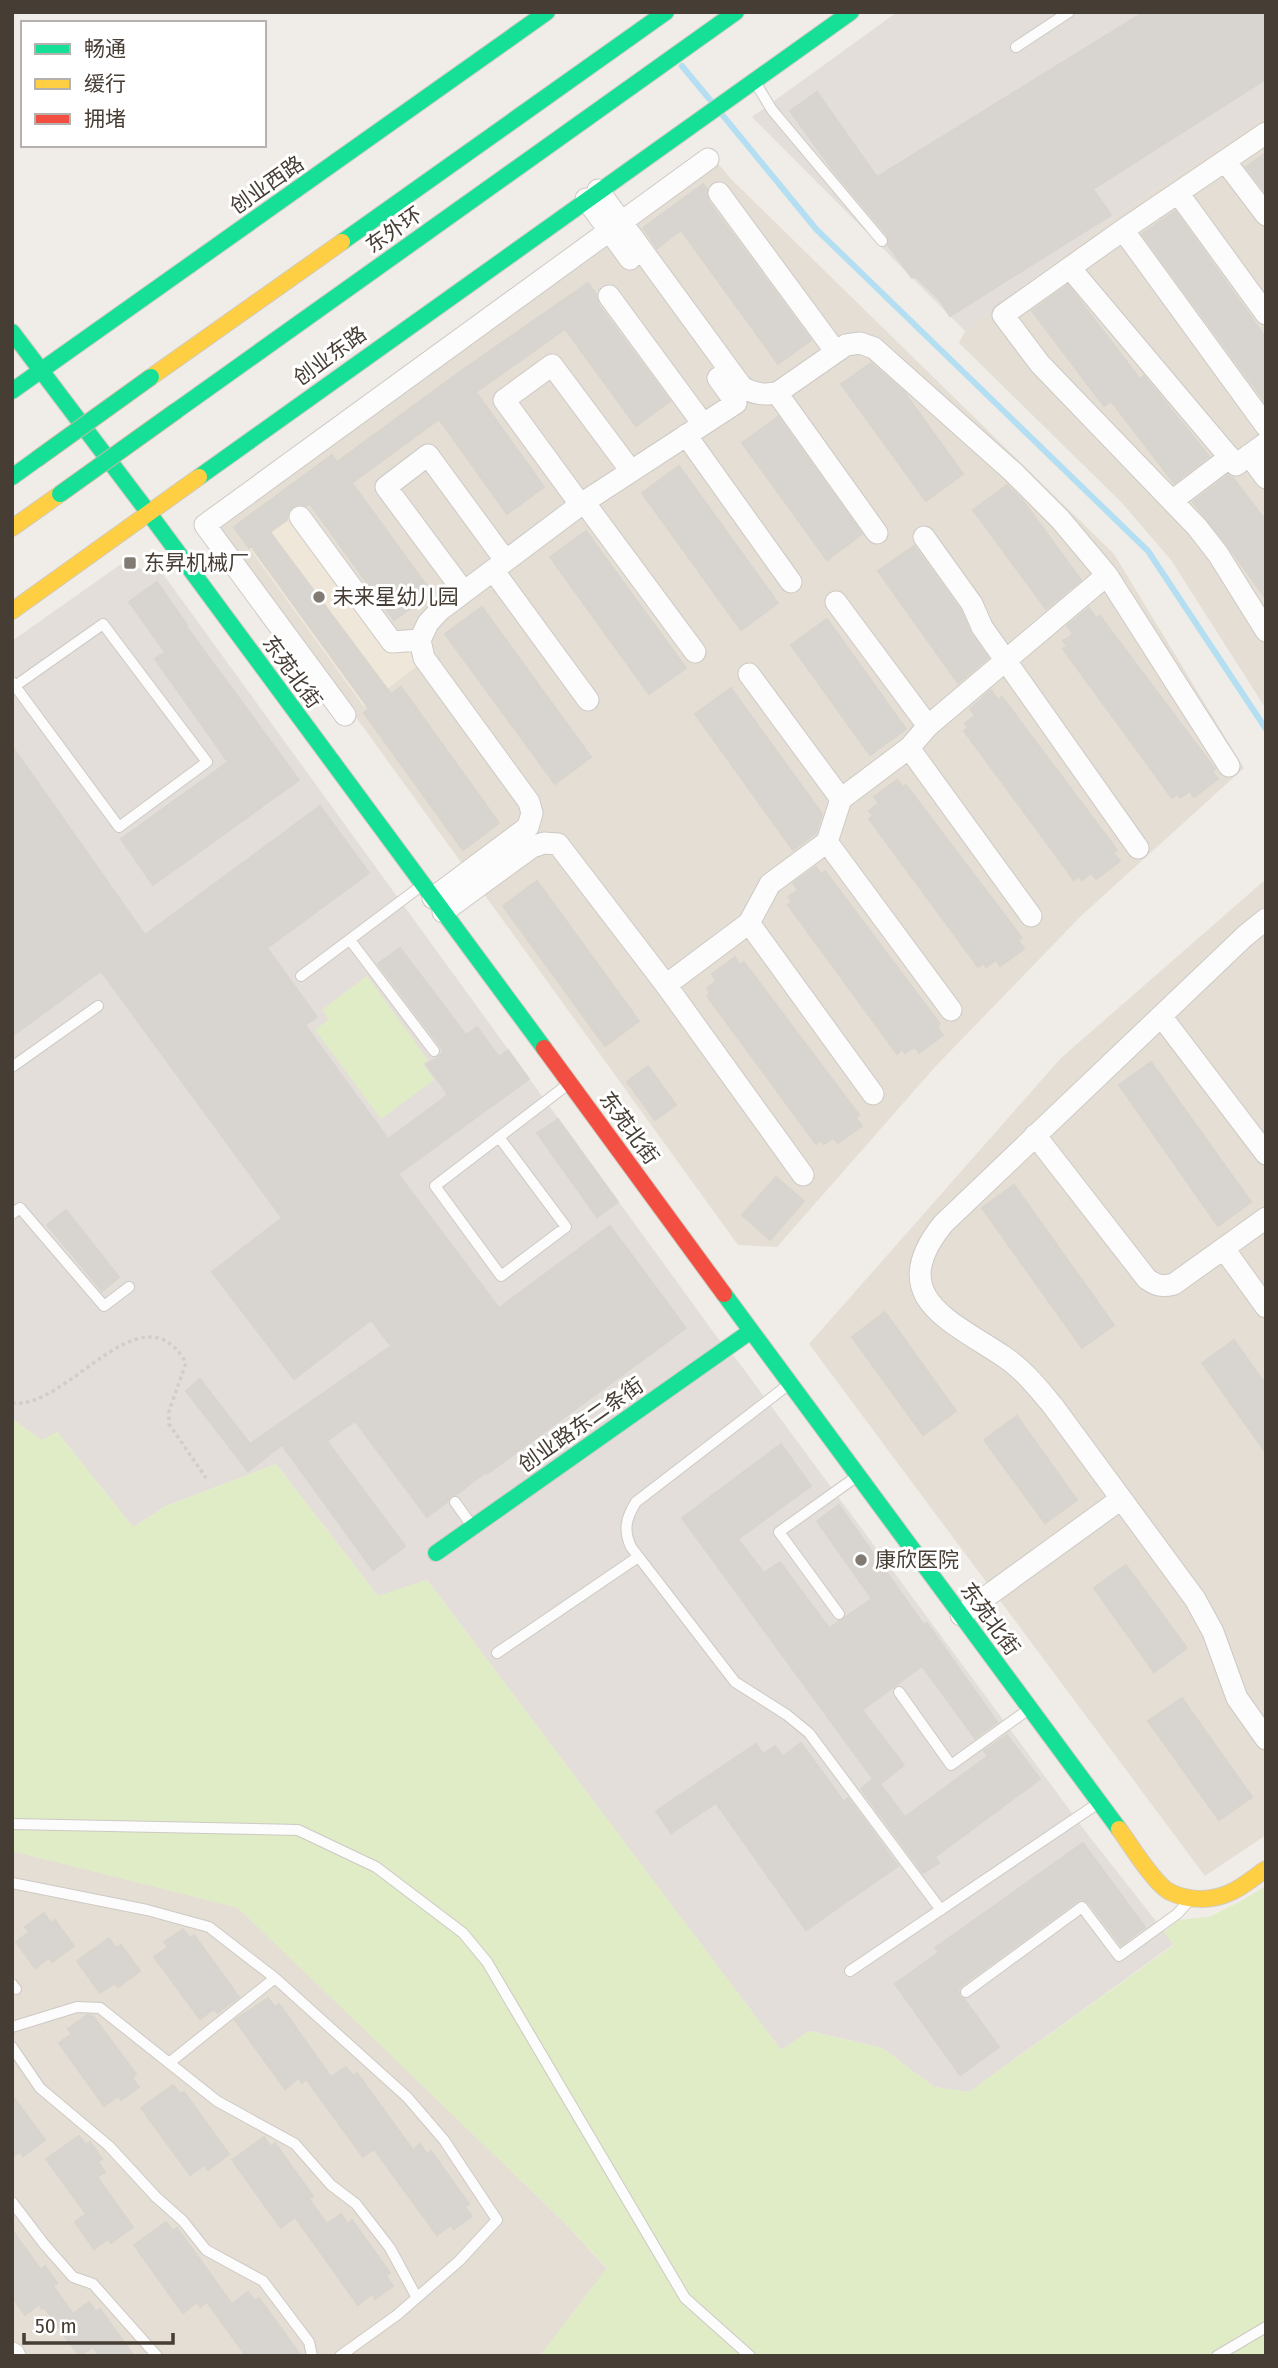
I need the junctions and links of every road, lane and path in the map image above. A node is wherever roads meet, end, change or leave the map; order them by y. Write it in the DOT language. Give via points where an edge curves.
graph roads {
  1 [pos="547,12"];
  2 [pos="666,12"];
  3 [pos="736,12"];
  4 [pos="851,12"];
  5 [pos="1069,12"];
  6 [pos="1016,47"];
  7 [pos="752,81"];
  8 [pos="1266,133"];
  9 [pos="708,159"];
  10 [pos="1225,161"];
  11 [pos="719,193"];
  12 [pos="1178,193"];
  13 [pos="592,195"];
  14 [pos="1266,215"];
  15 [pos="615,226"];
  16 [pos="1123,230"];
  17 [pos="882,241"];
  18 [pos="1070,268"];
  19 [pos="609,296"];
  20 [pos="1266,314"];
  21 [pos="12,332"];
  22 [pos="836,352"];
  23 [pos="41,371"];
  24 [pos="12,391"];
  25 [pos="777,393"];
  26 [pos="744,398"];
  27 [pos="1266,426"];
  28 [pos="694,429"];
  29 [pos="1248,452"];
  30 [pos="631,471"];
  31 [pos="12,477"];
  32 [pos="1266,478"];
  33 [pos="1172,501"];
  34 [pos="582,503"];
  35 [pos="148,512"];
  36 [pos="300,517"];
  37 [pos="205,525"];
  38 [pos="12,528"];
  39 [pos="877,533"];
  40 [pos="924,537"];
  41 [pos="174,547"];
  42 [pos="499,565"];
  43 [pos="1107,575"];
  44 [pos="791,582"];
  45 [pos="464,592"];
  46 [pos="836,602"];
  47 [pos="12,611"];
  48 [pos="1266,631"];
  49 [pos="419,640"];
  50 [pos="695,652"];
  51 [pos="1006,660"];
  52 [pos="749,674"];
  53 [pos="14,684"];
  54 [pos="588,700"];
  55 [pos="345,715"];
  56 [pos="928,726"];
  57 [pos="909,748"];
  58 [pos="1228,766"];
  59 [pos="841,799"];
  60 [pos="529,803"];
  61 [pos="827,842"];
  62 [pos="558,844"];
  63 [pos="1138,848"];
  64 [pos="433,899"];
  65 [pos="1031,916"];
  66 [pos="1266,919"];
  67 [pos="748,923"];
  68 [pos="350,940"];
  69 [pos="301,976"];
  70 [pos="666,985"];
  71 [pos="98,1006"];
  72 [pos="951,1010"];
  73 [pos="1161,1016"];
  74 [pos="434,1051"];
  75 [pos="12,1067"];
  76 [pos="569,1083"];
  77 [pos="873,1094"];
  78 [pos="1035,1135"];
  79 [pos="499,1137"];
  80 [pos="1266,1154"];
  81 [pos="803,1175"];
  82 [pos="12,1214"];
  83 [pos="1266,1218"];
  84 [pos="1224,1249"];
  85 [pos="128,1287"];
  86 [pos="1266,1307"];
  87 [pos="751,1331"];
  88 [pos="791,1384"];
  89 [pos="12,1403"];
  90 [pos="858,1475"];
  91 [pos="206,1478"];
  92 [pos="1121,1499"];
  93 [pos="455,1502"];
  94 [pos="473,1527"];
  95 [pos="436,1553"];
  96 [pos="638,1557"];
  97 [pos="839,1614"];
  98 [pos="961,1615"];
  99 [pos="498,1653"];
  100 [pos="899,1692"];
  101 [pos="1030,1708"];
  102 [pos="1266,1740"];
  103 [pos="1099,1803"];
  104 [pos="12,1824"];
  105 [pos="1266,1869"];
  106 [pos="12,1883"];
  107 [pos="1191,1898"];
  108 [pos="941,1910"];
  109 [pos="850,1971"];
  110 [pos="275,1978"];
  111 [pos="966,1992"];
  112 [pos="12,2027"];
  113 [pos="12,2047"];
  114 [pos="169,2063"];
  115 [pos="12,2202"];
  116 [pos="416,2296"];
  117 [pos="1266,2327"];
  118 [pos="12,2347"];
  119 [pos="21,2356"];
  120 [pos="157,2356"];
  121 [pos="312,2356"];
  122 [pos="340,2356"];
  123 [pos="750,2356"];
  124 [pos="1217,2356"];
  1 -- 23 [label="main road, 创业西路"];
  2 -- 31 [label="main road, 东外环, bridge"];
  3 -- 38 [label="main road, 东外环, bridge"];
  4 -- 7 [label="main road"];
  5 -- 6 [label="lane"];
  7 -- 13 [label="main road, 创业东路"];
  7 -- 17 [label="lane"];
  8 -- 10 [label="street"];
  9 -- 15 [label="street"];
  10 -- 12 [label="street"];
  10 -- 14 [label="street"];
  11 -- 22 [label="street"];
  12 -- 16 [label="street"];
  12 -- 20 [label="street"];
  13 -- 15 [label="street"];
  13 -- 35 [label="main road, 创业东路"];
  15 -- 26 [label="street" via="742,387"];
  15 -- 37 [label="street"];
  16 -- 18 [label="street"];
  16 -- 27 [label="street"];
  18 -- 29 [label="street"];
  18 -- 33 [label="street" via="1003,315 1040,364"];
  19 -- 28 [label="street"];
  21 -- 23 [label="main road, 东苑北街"];
  22 -- 25 [label="street"];
  22 -- 43 [label="street" via="860,343 874,348 1013,472"];
  23 -- 24 [label="main road, 创业西路"];
  23 -- 35 [label="main road, 东苑北街"];
  25 -- 26 [label="street"];
  25 -- 39 [label="street"];
  26 -- 28 [label="street"];
  28 -- 30 [label="street"];
  28 -- 44 [label="street"];
  29 -- 32 [label="street"];
  29 -- 33 [label="street"];
  30 -- 34 [label="street"];
  30 -- 34 [label="street" via="552,365 504,400"];
  33 -- 48 [label="street" via="1218,554"];
  34 -- 42 [label="street"];
  34 -- 50 [label="street"];
  35 -- 41 [label="main road, 东苑北街"];
  35 -- 47 [label="main road, 创业东路"];
  36 -- 49 [label="street" via="392,642"];
  37 -- 41 [label="street"];
  37 -- 55 [label="street"];
  40 -- 51 [label="street"];
  41 -- 64 [label="main road, 东苑北街"];
  42 -- 45 [label="street"];
  42 -- 45 [label="street" via="428,455 386,487"];
  42 -- 54 [label="street"];
  43 -- 51 [label="street"];
  43 -- 58 [label="street"];
  45 -- 49 [label="street" via="434,617"];
  46 -- 56 [label="street"];
  49 -- 60 [label="street" via="424,658"];
  51 -- 56 [label="street"];
  51 -- 63 [label="street"];
  52 -- 59 [label="street"];
  53 -- 53 [label="lane" via="103,624 207,762 119,827"];
  56 -- 57 [label="street"];
  57 -- 59 [label="street"];
  57 -- 65 [label="street"];
  59 -- 61 [label="street"];
  60 -- 62 [label="street"];
  60 -- 64 [label="street" via="528,827"];
  61 -- 67 [label="street" via="770,884"];
  61 -- 72 [label="street"];
  62 -- 64 [label="street" via="532,847"];
  62 -- 70 [label="street"];
  64 -- 68 [label="lane"];
  64 -- 76 [label="main road, 东苑北街"];
  66 -- 73 [label="street"];
  67 -- 70 [label="street"];
  67 -- 77 [label="street"];
  68 -- 69 [label="lane"];
  68 -- 74 [label="lane"];
  70 -- 81 [label="street"];
  71 -- 75 [label="lane"];
  73 -- 78 [label="street"];
  73 -- 80 [label="street"];
  76 -- 79 [label="lane"];
  76 -- 87 [label="main road, 东苑北街"];
  78 -- 84 [label="street" via="1156,1285 1174,1284"];
  78 -- 92 [label="street" via="933,1236 919,1265 920,1284 931,1305 949,1321 1006,1357 1034,1383"];
  79 -- 79 [label="lane" via="435,1186 501,1276 566,1227"];
  82 -- 85 [label="lane" via="20,1208 104,1306"];
  83 -- 84 [label="street"];
  84 -- 86 [label="street"];
  87 -- 88 [label="main road, 东苑北街"];
  87 -- 94 [label="main road, 创业路东二条街"];
  88 -- 90 [label="main road, 东苑北街"];
  88 -- 96 [label="lane" via="636,1502 625,1525 626,1538"];
  89 -- 91 [label="path" via="42,1396 127,1343 147,1335 166,1340 186,1363 169,1424"];
  90 -- 97 [label="lane" via="779,1532"];
  90 -- 98 [label="main road, 东苑北街"];
  92 -- 98 [label="street"];
  92 -- 102 [label="street" via="1195,1599 1213,1632 1237,1698"];
  93 -- 94 [label="lane"];
  94 -- 95 [label="main road, 创业路东二条街"];
  96 -- 99 [label="lane"];
  96 -- 108 [label="lane" via="735,1682 808,1732"];
  98 -- 101 [label="main road, 东苑北街"];
  100 -- 101 [label="lane" via="951,1765"];
  101 -- 103 [label="main road, 东苑北街"];
  103 -- 107 [label="main road, 东苑北街" via="1169,1892"];
  103 -- 108 [label="lane"];
  104 -- 123 [label="lane" via="298,1830 376,1867 463,1933 487,1962 685,2298"];
  105 -- 107 [label="main road" via="1231,1892 1211,1899"];
  106 -- 110 [label="lane" via="209,1927"];
  107 -- 111 [label="lane" via="1177,1914 1119,1956 1082,1907"];
  108 -- 109 [label="lane"];
  110 -- 114 [label="lane"];
  110 -- 116 [label="lane" via="407,2097 444,2140 498,2220 459,2261"];
  112 -- 114 [label="lane" via="77,2007 100,2008"];
  113 -- 121 [label="lane" via="40,2088 109,2146 206,2250 263,2281 309,2342"];
  114 -- 116 [label="lane" via="217,2101 295,2144 331,2185 356,2204 390,2248"];
  115 -- 120 [label="lane" via="74,2277 93,2284"];
  116 -- 122 [label="lane"];
  117 -- 124 [label="lane"];
  118 -- 119 [label="lane"];
}
